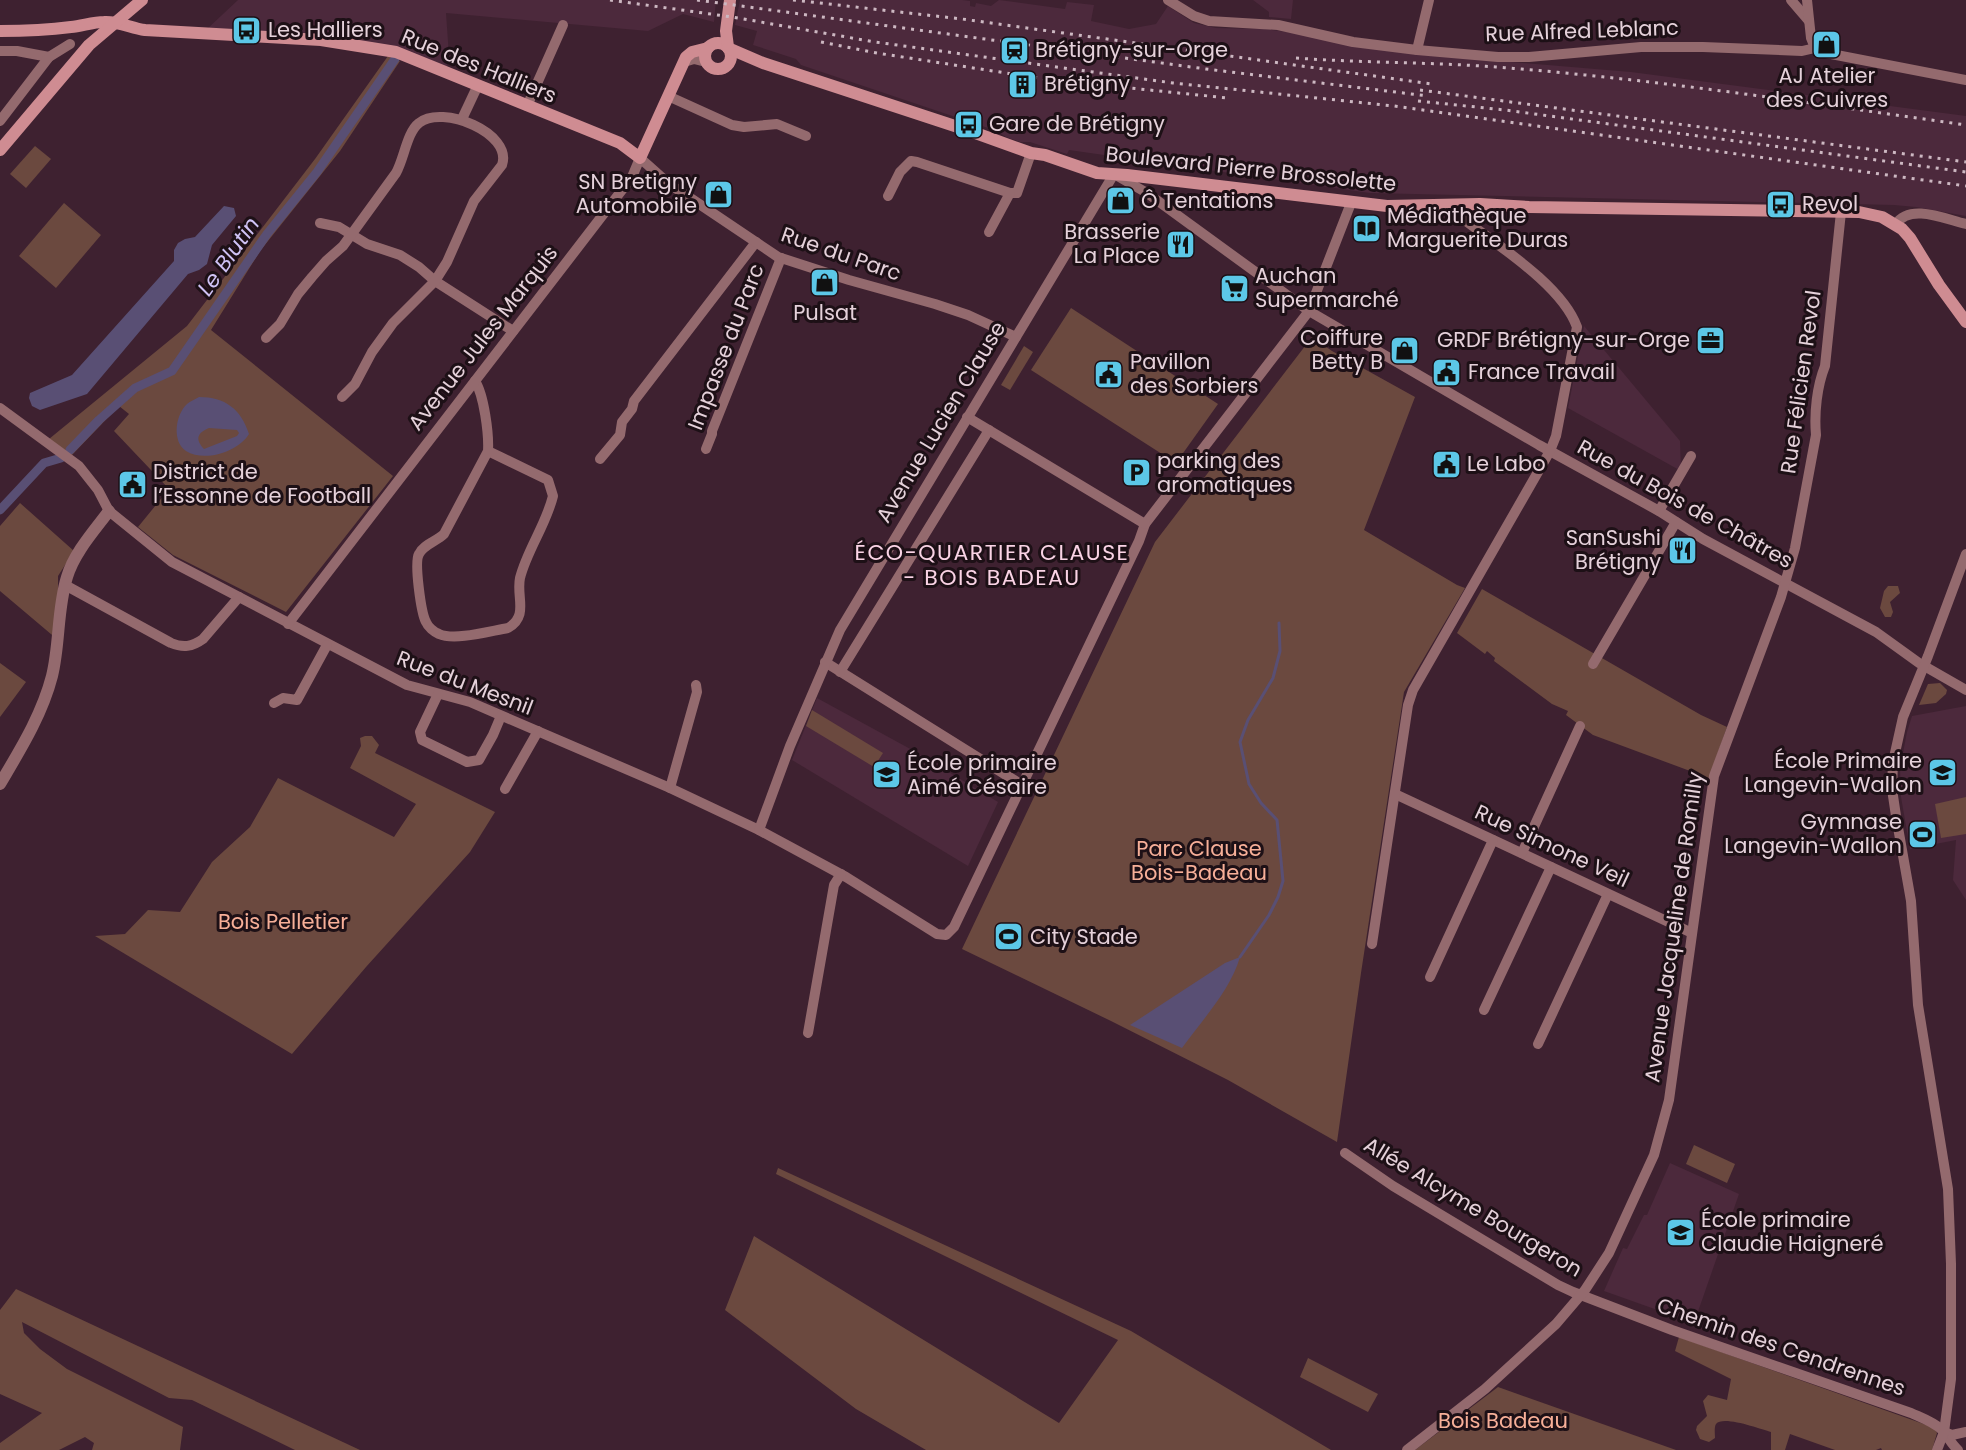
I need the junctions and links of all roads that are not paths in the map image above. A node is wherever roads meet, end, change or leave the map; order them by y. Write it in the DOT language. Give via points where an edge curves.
graph roads {
  1 [pos="142,0"];
  2 [pos="722,0"];
  3 [pos="730,0"];
  4 [pos="1168,0"];
  5 [pos="1429,0"];
  6 [pos="1791,0"];
  7 [pos="1807,0"];
  8 [pos="1809,21"];
  9 [pos="116,22"];
  10 [pos="86,25"];
  11 [pos="563,25"];
  12 [pos="69,28"];
  13 [pos="130,28"];
  14 [pos="0,31"];
  15 [pos="70,44"];
  16 [pos="91,44"];
  17 [pos="710,46"];
  18 [pos="728,48"];
  19 [pos="1815,48"];
  20 [pos="1417,50"];
  21 [pos="0,51"];
  22 [pos="49,57"];
  23 [pos="684,62"];
  24 [pos="706,62"];
  25 [pos="1966,80"];
  26 [pos="478,85"];
  27 [pos="668,96"];
  28 [pos="527,106"];
  29 [pos="462,119"];
  30 [pos="0,121"];
  31 [pos="806,136"];
  32 [pos="0,150"];
  33 [pos="1031,153"];
  34 [pos="640,158"];
  35 [pos="1114,174"];
  36 [pos="1010,193"];
  37 [pos="888,196"];
  38 [pos="1351,202"];
  39 [pos="1462,204"];
  40 [pos="1841,212"];
  41 [pos="320,223"];
  42 [pos="1966,224"];
  43 [pos="1896,225"];
  44 [pos="989,232"];
  45 [pos="352,233"];
  46 [pos="756,242"];
  47 [pos="781,258"];
  48 [pos="435,281"];
  49 [pos="1309,311"];
  50 [pos="1966,322"];
  51 [pos="513,331"];
  52 [pos="1016,337"];
  53 [pos="266,338"];
  54 [pos="475,381"];
  55 [pos="342,397"];
  56 [pos="0,408"];
  57 [pos="967,417"];
  58 [pos="989,430"];
  59 [pos="706,450"];
  60 [pos="488,451"];
  61 [pos="1550,451"];
  62 [pos="1691,456"];
  63 [pos="600,459"];
  64 [pos="109,511"];
  65 [pos="1659,511"];
  66 [pos="1676,522"];
  67 [pos="1145,524"];
  68 [pos="1966,554"];
  69 [pos="1792,556"];
  70 [pos="1785,582"];
  71 [pos="65,585"];
  72 [pos="239,597"];
  73 [pos="288,624"];
  74 [pos="327,645"];
  75 [pos="825,662"];
  76 [pos="1593,664"];
  77 [pos="1924,666"];
  78 [pos="840,672"];
  79 [pos="696,685"];
  80 [pos="1966,690"];
  81 [pos="438,694"];
  82 [pos="274,704"];
  83 [pos="501,716"];
  84 [pos="1580,726"];
  85 [pos="538,731"];
  86 [pos="0,784"];
  87 [pos="1022,784"];
  88 [pos="670,788"];
  89 [pos="505,789"];
  90 [pos="1395,794"];
  91 [pos="759,830"];
  92 [pos="1493,840"];
  93 [pos="1522,853"];
  94 [pos="1551,867"];
  95 [pos="841,874"];
  96 [pos="1608,894"];
  97 [pos="1692,933"];
  98 [pos="1372,944"];
  99 [pos="1430,977"];
  100 [pos="1484,1010"];
  101 [pos="808,1033"];
  102 [pos="1538,1044"];
  103 [pos="1345,1153"];
  104 [pos="1580,1295"];
  105 [pos="1944,1432"];
  106 [pos="1966,1432"];
  107 [pos="1407,1450"];
  108 [pos="1938,1450"];
  109 [pos="1958,1450"];
  1 -- 9 [label="main road"];
  2 -- 17 [label="main road"];
  3 -- 18 [label="main road"];
  4 -- 20 [label="street, Rue Alfred Leblanc" via="1209,21 1278,25 1353,42"];
  5 -- 20 [label="street"];
  6 -- 8 [label="street"];
  7 -- 8 [label="street"];
  8 -- 19 [label="street"];
  9 -- 10 [label="main road"];
  9 -- 13 [label="main road, Rue des Halliers"];
  9 -- 16 [label="main road"];
  10 -- 12 [label="main road"];
  10 -- 16 [label="main road"];
  11 -- 28 [label="street"];
  12 -- 14 [label="main road"];
  12 -- 15 [label="street"];
  13 -- 16 [label="main road"];
  13 -- 26 [label="main road, Rue des Halliers" via="361,45 396,52"];
  15 -- 16 [label="street"];
  15 -- 22 [label="street"];
  16 -- 32 [label="main road"];
  17 -- 18 [label="main road" via="721,43"];
  17 -- 23 [label="main road" via="692,52"];
  17 -- 24 [label="main road"];
  18 -- 24 [label="main road" via="731,58 727,66 718,69"];
  18 -- 33 [label="main road, Boulevard Pierre Brossolette"];
  19 -- 20 [label="street, Rue Alfred Leblanc" via="1803,51 1641,47 1529,57"];
  19 -- 25 [label="street, Rue Alfred Leblanc"];
  21 -- 22 [label="street"];
  22 -- 30 [label="street"];
  23 -- 24 [label="street"];
  23 -- 27 [label="main road, Avenue Jules Marquis"];
  26 -- 28 [label="main road, Rue des Halliers"];
  26 -- 29 [label="street"];
  27 -- 31 [label="street" via="732,125 777,124"];
  27 -- 34 [label="main road, Avenue Jules Marquis"];
  28 -- 34 [label="main road, Rue des Halliers" via="620,143"];
  29 -- 45 [label="street" via="435,117 416,125 396,172"];
  29 -- 48 [label="street" via="481,128 499,145 504,159 474,201"];
  33 -- 35 [label="main road, Boulevard Pierre Brossolette" via="1045,154 1097,173"];
  33 -- 36 [label="street" via="1019,191"];
  34 -- 46 [label="street, Rue du Parc" via="668,183"];
  34 -- 51 [label="street, Avenue Jules Marquis" via="632,177"];
  35 -- 38 [label="main road, Boulevard Pierre Brossolette"];
  35 -- 49 [label="street" via="1147,193"];
  35 -- 52 [label="street, Avenue Lucien Clause"];
  36 -- 37 [label="street" via="911,161 900,172"];
  36 -- 44 [label="street"];
  38 -- 39 [label="main road, Boulevard Pierre Brossolette" via="1387,206"];
  38 -- 49 [label="street"];
  39 -- 40 [label="main road, Boulevard Pierre Brossolette"];
  39 -- 61 [label="street, Rue du Bois de Châtres" via="1462,218 1549,287 1573,316 1577,327"];
  40 -- 43 [label="main road, Boulevard Pierre Brossolette" via="1872,214"];
  40 -- 69 [label="street, Rue Félicien Revol" via="1826,366"];
  41 -- 45 [label="street"];
  42 -- 43 [label="street" via="1916,213 1900,218"];
  43 -- 50 [label="main road" via="1910,238"];
  45 -- 48 [label="street" via="367,244 400,255"];
  45 -- 53 [label="street" via="298,294 280,324"];
  46 -- 47 [label="street, Rue du Parc"];
  46 -- 63 [label="street" via="634,401 622,422 620,435"];
  47 -- 52 [label="street, Rue du Parc" via="968,315"];
  47 -- 59 [label="street, Impasse du Parc"];
  48 -- 51 [label="street"];
  48 -- 55 [label="street" via="393,323 355,384"];
  49 -- 61 [label="street"];
  49 -- 67 [label="street"];
  51 -- 54 [label="street, Avenue Jules Marquis"];
  52 -- 57 [label="street, Avenue Lucien Clause"];
  54 -- 60 [label="street"];
  54 -- 73 [label="street, Avenue Jules Marquis"];
  56 -- 64 [label="street" via="79,466"];
  57 -- 58 [label="street"];
  57 -- 75 [label="street, Avenue Lucien Clause" via="859,597"];
  58 -- 67 [label="street"];
  58 -- 78 [label="street"];
  60 -- 60 [label="street" via="444,534 418,555 424,620 440,634 451,637 508,628 516,623 520,615 521,576 553,496 548,480"];
  61 -- 65 [label="street, Rue du Bois de Châtres"];
  61 -- 90 [label="street" via="1413,690"];
  62 -- 65 [label="street"];
  64 -- 71 [label="street" via="79,554"];
  64 -- 72 [label="street, Rue du Mesnil" via="172,561"];
  65 -- 66 [label="street, Rue du Bois de Châtres"];
  66 -- 70 [label="street, Rue du Bois de Châtres"];
  66 -- 76 [label="street"];
  67 -- 87 [label="street"];
  68 -- 77 [label="street"];
  69 -- 70 [label="street, Avenue Jacqueline de Romilly"];
  70 -- 77 [label="street, Rue du Bois de Châtres" via="1876,632"];
  70 -- 97 [label="street, Avenue Jacqueline de Romilly" via="1714,776"];
  71 -- 72 [label="street" via="184,647 203,639"];
  71 -- 86 [label="street" via="48,689"];
  72 -- 73 [label="street, Rue du Mesnil"];
  73 -- 74 [label="street, Rue du Mesnil"];
  74 -- 81 [label="street, Rue du Mesnil" via="407,685"];
  74 -- 82 [label="street" via="297,700 283,698"];
  75 -- 78 [label="street"];
  75 -- 91 [label="street, Avenue Lucien Clause"];
  77 -- 80 [label="street, Rue du Bois de Châtres"];
  77 -- 105 [label="street" via="1897,736 1892,789 1910,892 1918,1005 1948,1189 1951,1379"];
  78 -- 87 [label="street"];
  79 -- 88 [label="street"];
  81 -- 83 [label="street, Rue du Mesnil"];
  81 -- 83 [label="street" via="420,736 467,762 479,759"];
  83 -- 85 [label="street, Rue du Mesnil"];
  84 -- 93 [label="street"];
  85 -- 88 [label="street, Rue du Mesnil"];
  85 -- 89 [label="street"];
  87 -- 95 [label="street, Rue du Mesnil" via="954,927 946,935 937,934"];
  88 -- 91 [label="street, Rue du Mesnil"];
  90 -- 92 [label="street, Rue Simone Veil"];
  90 -- 98 [label="street"];
  91 -- 95 [label="street, Rue du Mesnil"];
  92 -- 93 [label="street, Rue Simone Veil"];
  92 -- 99 [label="street"];
  93 -- 94 [label="street, Rue Simone Veil"];
  94 -- 96 [label="street, Rue Simone Veil"];
  94 -- 100 [label="street"];
  95 -- 101 [label="street" via="834,885"];
  96 -- 97 [label="street, Rue Simone Veil"];
  96 -- 102 [label="street"];
  97 -- 104 [label="street, Avenue Jacqueline de Romilly" via="1663,1127 1609,1253"];
  103 -- 104 [label="street, Allée Alcyme Bourgeron" via="1393,1186"];
  104 -- 105 [label="street, Chemin des Cendrennes" via="1911,1413"];
  104 -- 107 [label="street, Avenue Jacqueline de Romilly" via="1556,1324 1485,1389"];
  105 -- 106 [label="street"];
  105 -- 108 [label="street"];
  105 -- 109 [label="street, Chemin des Cendrennes"];
}
